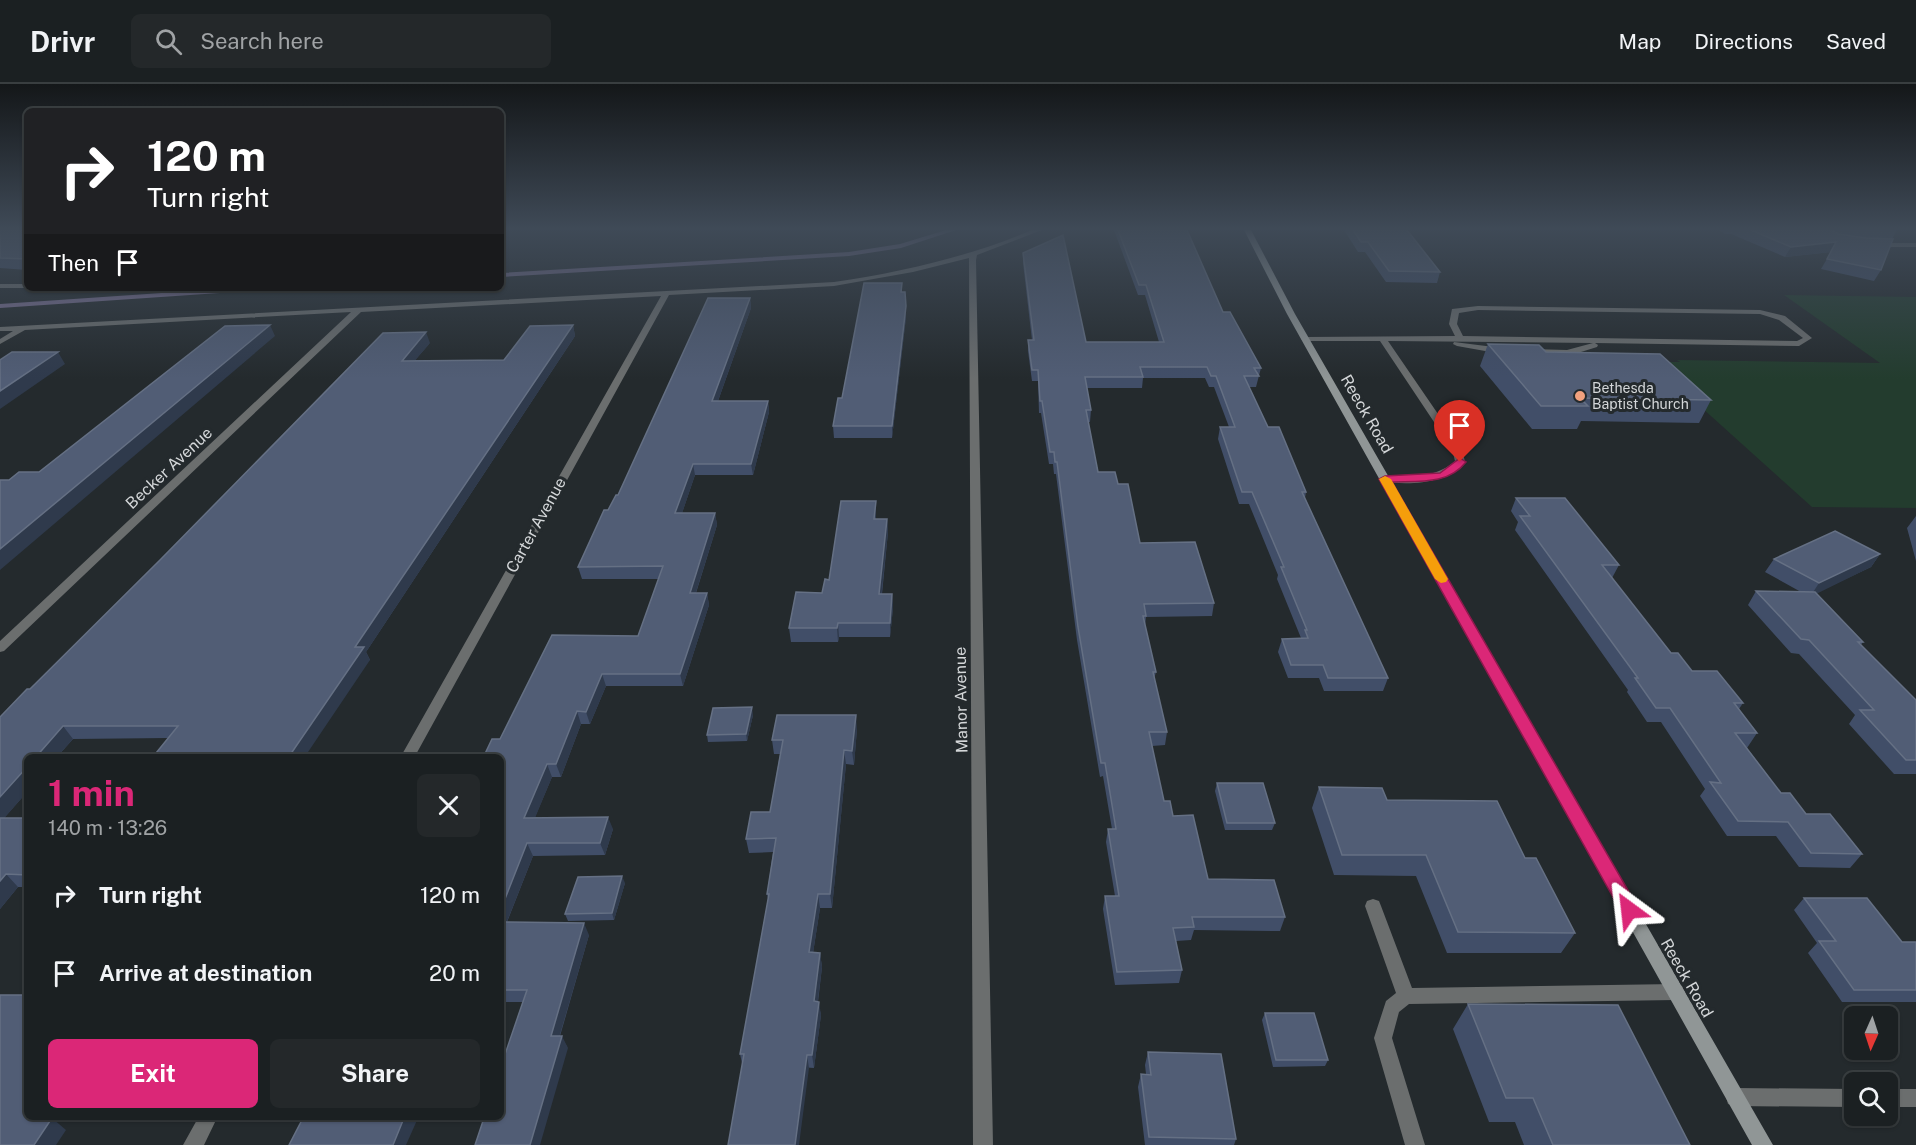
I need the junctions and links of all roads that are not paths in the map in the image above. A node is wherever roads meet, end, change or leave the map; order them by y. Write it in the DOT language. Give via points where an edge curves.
graph roads {
  1 [pos="860,280"];
  2 [pos="972,280"];
  3 [pos="1273,280"];
  4 [pos="0,286"];
  5 [pos="24,286"];
  6 [pos="666,293"];
  7 [pos="358,310"];
  8 [pos="22,328"];
  9 [pos="0,329"];
  10 [pos="1460,338"];
  11 [pos="1305,339"];
  12 [pos="1383,339"];
  13 [pos="1432,339"];
  14 [pos="0,342"];
  15 [pos="1600,342"];
  16 [pos="1515,352"];
  17 [pos="1525,352"];
  18 [pos="1385,479"];
  19 [pos="0,648"];
  20 [pos="409,754"];
  21 [pos="1373,906"];
  22 [pos="1676,992"];
  23 [pos="1406,996"];
  24 [pos="1735,1097"];
  25 [pos="1844,1098"];
  26 [pos="1898,1098"];
  27 [pos="1916,1098"];
  28 [pos="207,1120"];
  29 [pos="193,1145"];
  30 [pos="983,1145"];
  31 [pos="1415,1145"];
  32 [pos="1763,1145"];
  1 -- 6 [label="street"];
  2 -- 30 [label="street, Manor Avenue"];
  3 -- 11 [label="street, Reeck Road"];
  4 -- 5 [label="street"];
  6 -- 7 [label="street"];
  6 -- 20 [label="street, Carter Avenue"];
  7 -- 8 [label="street"];
  7 -- 19 [label="street, Becker Avenue"];
  8 -- 9 [label="street"];
  8 -- 14 [label="street"];
  10 -- 13 [label="street"];
  10 -- 15 [label="street"];
  10 -- 15 [label="street" via="1453,324 1455,311 1478,308 1760,312 1782,318 1808,338 1799,344"];
  11 -- 12 [label="street"];
  11 -- 18 [label="street, Reeck Road"];
  12 -- 13 [label="street"];
  12 -- 18 [label="street" via="1457,449 1460,462 1443,476"];
  13 -- 16 [label="street"];
  15 -- 17 [label="street" via="1568,353"];
  18 -- 22 [label="street, Reeck Road"];
  21 -- 23 [label="street"];
  22 -- 23 [label="street"];
  22 -- 24 [label="street, Reeck Road"];
  23 -- 31 [label="street" via="1392,1007 1383,1038"];
  24 -- 25 [label="street"];
  24 -- 32 [label="street, Reeck Road"];
  26 -- 27 [label="street"];
  28 -- 29 [label="street"];
}
